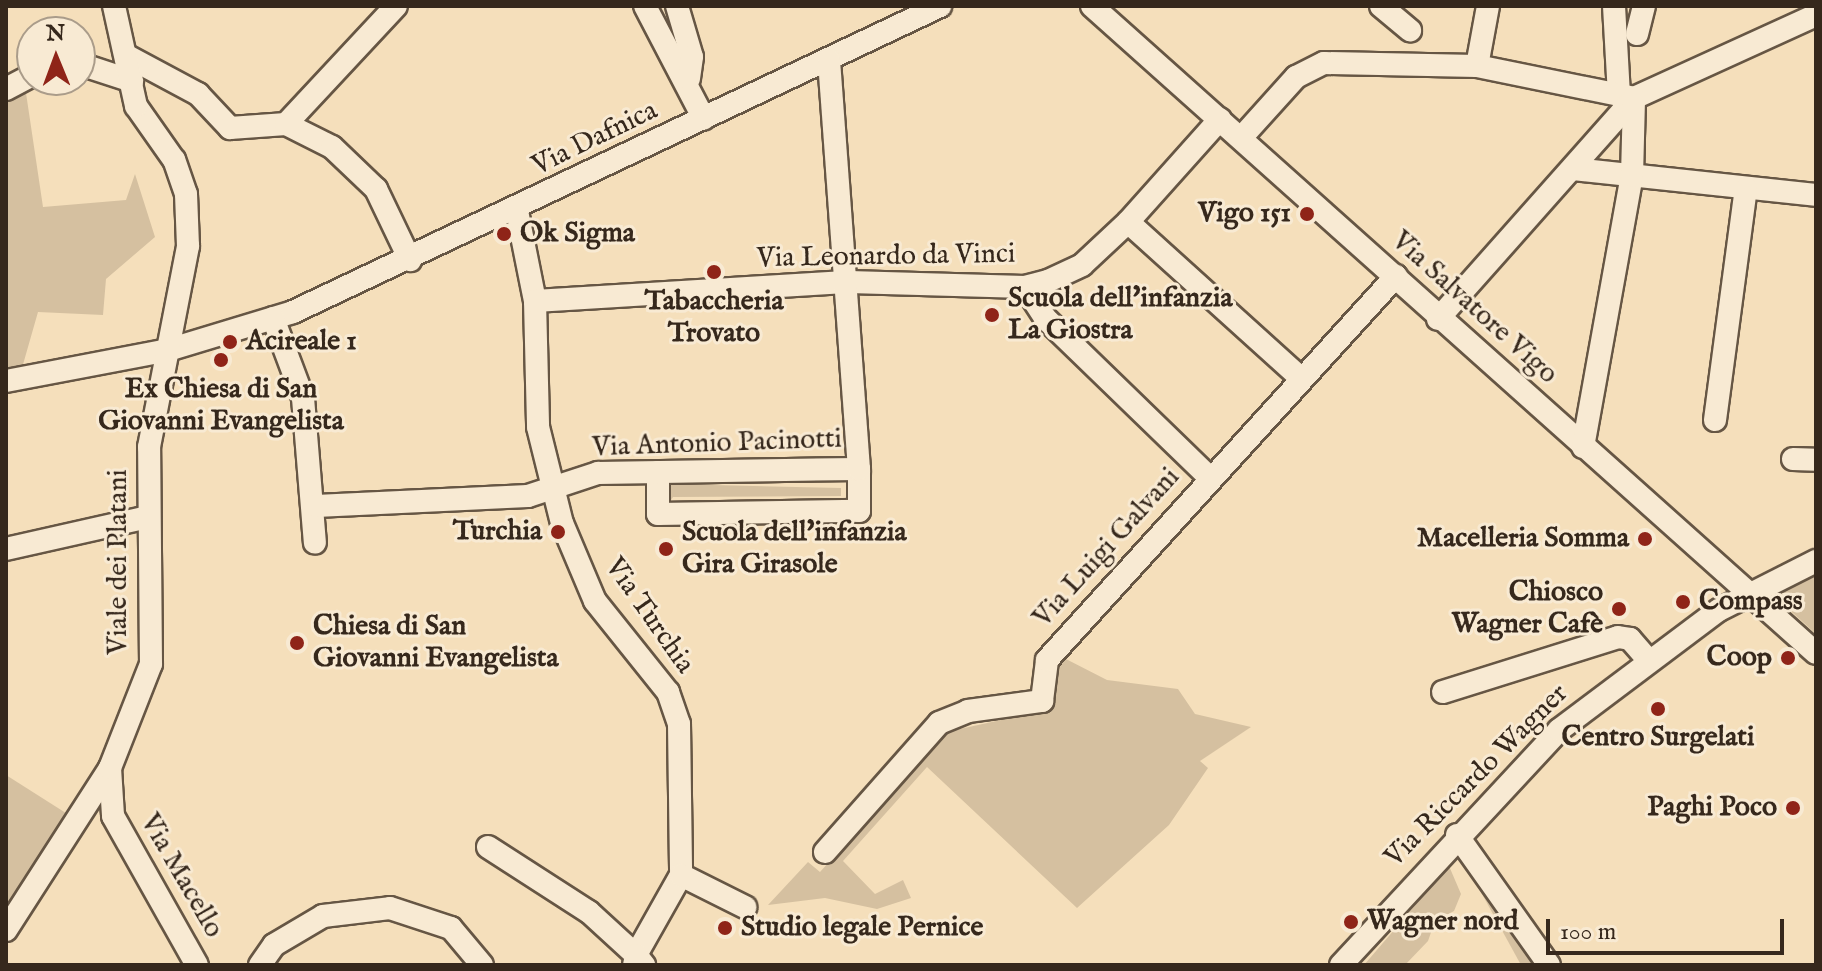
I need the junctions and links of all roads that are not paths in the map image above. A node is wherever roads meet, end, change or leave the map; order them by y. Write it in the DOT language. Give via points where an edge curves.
graph roads {
  1 [pos="114,6"];
  2 [pos="396,6"];
  3 [pos="645,6"];
  4 [pos="677,6"];
  5 [pos="940,6"];
  6 [pos="1092,6"];
  7 [pos="1381,6"];
  8 [pos="1488,6"];
  9 [pos="1614,6"];
  10 [pos="1644,6"];
  11 [pos="1812,17"];
  12 [pos="1410,30"];
  13 [pos="1637,34"];
  14 [pos="127,56"];
  15 [pos="829,60"];
  16 [pos="1477,66"];
  17 [pos="96,69"];
  18 [pos="689,80"];
  19 [pos="132,81"];
  20 [pos="1627,96"];
  21 [pos="704,119"];
  22 [pos="1220,119"];
  23 [pos="286,124"];
  24 [pos="1241,138"];
  25 [pos="1573,169"];
  26 [pos="1632,176"];
  27 [pos="1746,189"];
  28 [pos="1816,195"];
  29 [pos="517,211"];
  30 [pos="1128,222"];
  31 [pos="410,260"];
  32 [pos="1396,276"];
  33 [pos="849,282"];
  34 [pos="1025,287"];
  35 [pos="535,301"];
  36 [pos="273,318"];
  37 [pos="1438,319"];
  38 [pos="168,350"];
  39 [pos="1302,379"];
  40 [pos="6,381"];
  41 [pos="1715,420"];
  42 [pos="1583,447"];
  43 [pos="1793,459"];
  44 [pos="1816,460"];
  45 [pos="859,469"];
  46 [pos="658,472"];
  47 [pos="1210,478"];
  48 [pos="553,488"];
  49 [pos="316,506"];
  50 [pos="148,517"];
  51 [pos="315,543"];
  52 [pos="6,549"];
  53 [pos="1816,561"];
  54 [pos="1751,595"];
  55 [pos="1816,653"];
  56 [pos="1648,660"];
  57 [pos="1443,692"];
  58 [pos="110,768"];
  59 [pos="1457,835"];
  60 [pos="488,847"];
  61 [pos="825,852"];
  62 [pos="681,875"];
  63 [pos="745,907"];
  64 [pos="6,930"];
  65 [pos="638,962"];
  66 [pos="197,965"];
  67 [pos="260,965"];
  68 [pos="482,965"];
  69 [pos="1341,965"];
  70 [pos="1549,965"];
  1 -- 14 [label="street, Viale dei Platani"];
  2 -- 23 [label="street"];
  3 -- 18 [label="street"];
  4 -- 18 [label="street" via="692,57"];
  5 -- 15 [label="street, Via Dafnica"];
  6 -- 22 [label="street, Via Salvatore Vigo"];
  7 -- 12 [label="street"];
  8 -- 16 [label="street"];
  9 -- 20 [label="street"];
  10 -- 13 [label="street"];
  11 -- 20 [label="street"];
  14 -- 19 [label="street, Viale dei Platani"];
  14 -- 23 [label="street" via="198,94 230,128"];
  15 -- 21 [label="street, Via Dafnica"];
  15 -- 33 [label="street, Via Antonio Pacinotti"];
  16 -- 20 [label="street"];
  16 -- 24 [label="street" via="1324,63 1296,77"];
  17 -- 19 [label="street"];
  18 -- 21 [label="street"];
  19 -- 38 [label="street, Viale dei Platani" via="136,106 174,160 186,194 188,246"];
  20 -- 25 [label="street"];
  20 -- 26 [label="street"];
  21 -- 29 [label="street, Via Dafnica"];
  22 -- 24 [label="street, Via Salvatore Vigo"];
  22 -- 30 [label="street, Via Leonardo da Vinci"];
  23 -- 31 [label="street" via="332,147 376,189"];
  24 -- 32 [label="street, Via Salvatore Vigo"];
  25 -- 26 [label="street"];
  25 -- 37 [label="street"];
  26 -- 27 [label="street"];
  26 -- 42 [label="street"];
  27 -- 28 [label="street"];
  27 -- 41 [label="street"];
  29 -- 31 [label="street, Via Dafnica"];
  29 -- 35 [label="street, Via Turchia"];
  30 -- 34 [label="street, Via Leonardo da Vinci" via="1082,265"];
  30 -- 39 [label="street"];
  31 -- 36 [label="street, Via Dafnica"];
  32 -- 37 [label="street, Via Salvatore Vigo"];
  32 -- 39 [label="street, Via Luigi Galvani"];
  33 -- 34 [label="street, Via Leonardo da Vinci"];
  33 -- 35 [label="street, Via Leonardo da Vinci"];
  33 -- 45 [label="street, Via Antonio Pacinotti"];
  34 -- 47 [label="street" via="1045,318"];
  35 -- 48 [label="street, Via Turchia" via="538,427"];
  36 -- 38 [label="street, Via Dafnica"];
  36 -- 49 [label="street" via="303,398"];
  37 -- 42 [label="street, Via Salvatore Vigo"];
  38 -- 40 [label="street, Via Dafnica"];
  38 -- 50 [label="street, Viale dei Platani" via="149,447"];
  39 -- 47 [label="street, Via Luigi Galvani"];
  42 -- 54 [label="street, Via Salvatore Vigo"];
  43 -- 44 [label="street"];
  45 -- 46 [label="street, Via Antonio Pacinotti"];
  45 -- 46 [label="street" via="859,511 829,512 658,514"];
  46 -- 48 [label="street, Via Antonio Pacinotti" via="598,473"];
  47 -- 61 [label="street, Via Luigi Galvani" via="1047,660 1042,701 968,711 939,723"];
  48 -- 49 [label="street, Via Antonio Pacinotti" via="528,496"];
  48 -- 62 [label="street, Via Turchia" via="595,601 668,692 679,724"];
  49 -- 51 [label="street"];
  50 -- 52 [label="street"];
  50 -- 58 [label="street, Viale dei Platani" via="151,664"];
  53 -- 54 [label="street, Via Riccardo Wagner"];
  54 -- 55 [label="street, Via Salvatore Vigo"];
  54 -- 56 [label="street, Via Riccardo Wagner"];
  56 -- 57 [label="street" via="1630,639 1618,637"];
  56 -- 59 [label="street, Via Riccardo Wagner" via="1559,730"];
  58 -- 64 [label="street, Viale dei Platani"];
  58 -- 66 [label="street, Via Macello" via="113,816"];
  59 -- 69 [label="street, Via Riccardo Wagner"];
  59 -- 70 [label="street"];
  60 -- 65 [label="street" via="589,912"];
  62 -- 63 [label="street"];
  62 -- 65 [label="street"];
  67 -- 68 [label="street" via="274,945 323,916 390,908 451,928"];
}
